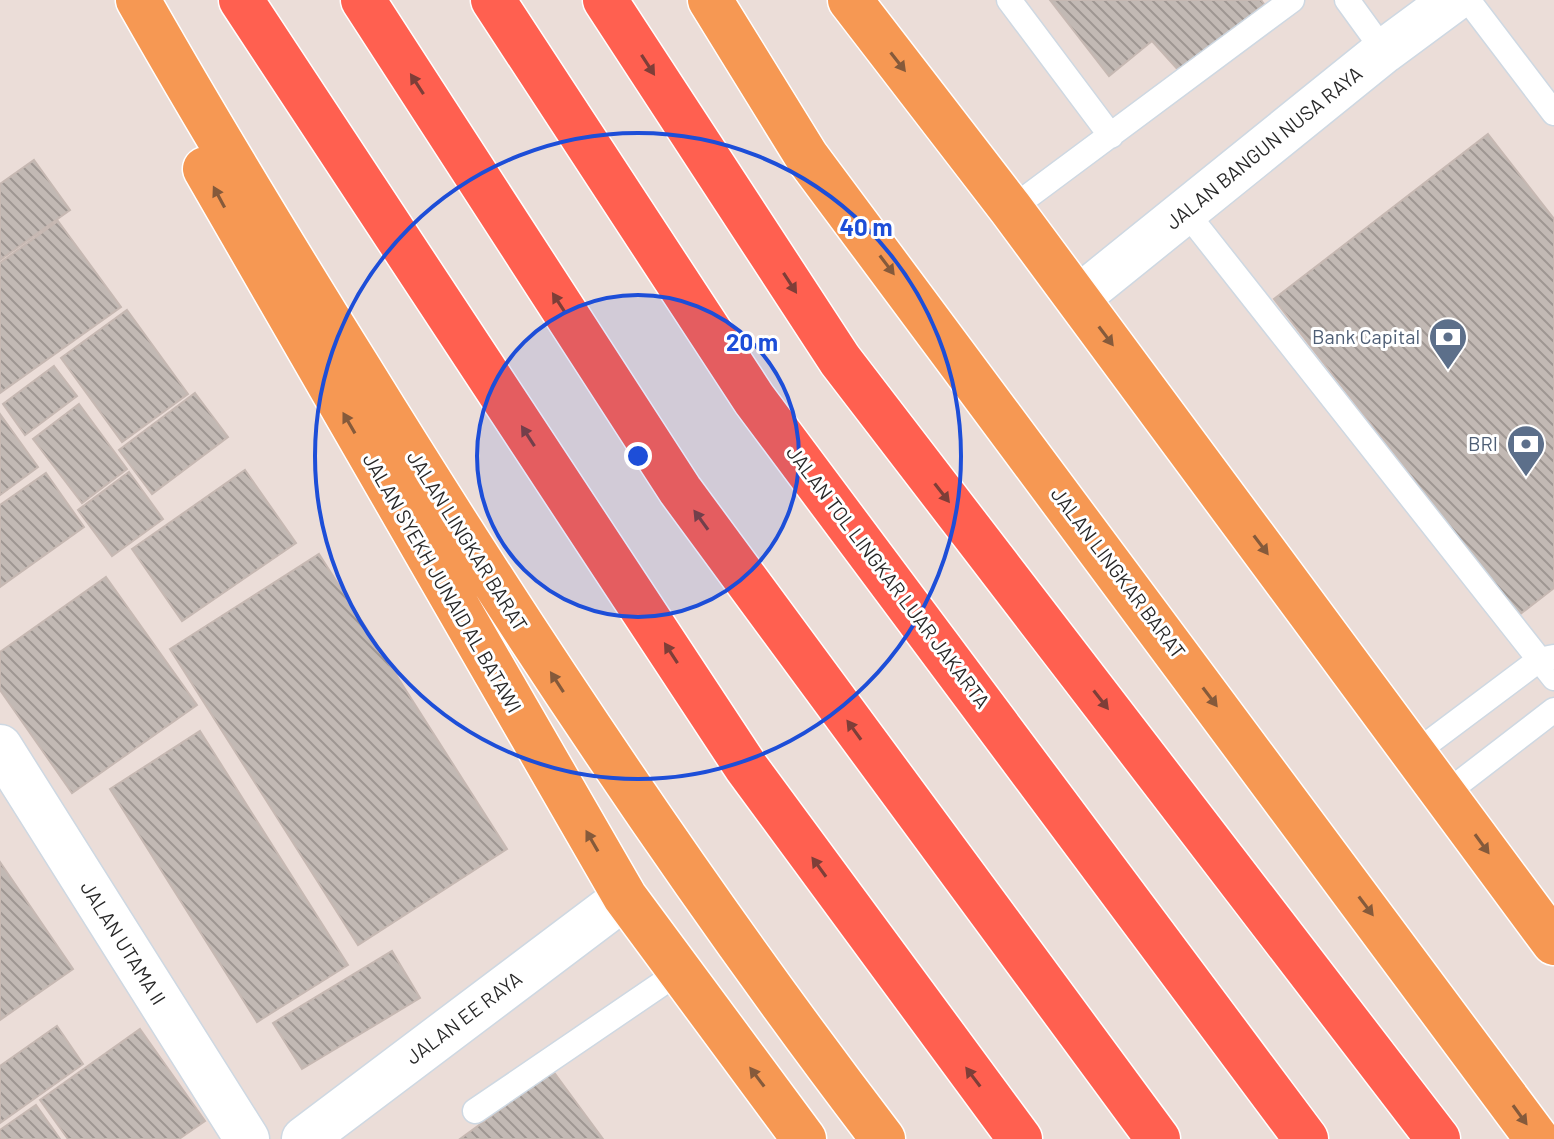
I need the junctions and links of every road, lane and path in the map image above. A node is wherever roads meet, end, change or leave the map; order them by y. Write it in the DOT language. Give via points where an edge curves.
graph roads {
  1 [pos="125,0"];
  2 [pos="138,0"];
  3 [pos="241,0"];
  4 [pos="363,0"];
  5 [pos="493,0"];
  6 [pos="605,0"];
  7 [pos="710,0"];
  8 [pos="850,0"];
  9 [pos="1009,0"];
  10 [pos="1292,0"];
  11 [pos="1347,0"];
  12 [pos="1453,0"];
  13 [pos="1468,0"];
  14 [pos="1384,51"];
  15 [pos="1554,113"];
  16 [pos="1111,136"];
  17 [pos="1011,209"];
  18 [pos="1185,211"];
  19 [pos="1078,298"];
  20 [pos="1549,665"];
  21 [pos="1554,710"];
  22 [pos="0,747"];
  23 [pos="1415,753"];
  24 [pos="1445,794"];
  25 [pos="625,897"];
  26 [pos="1554,943"];
  27 [pos="679,972"];
  28 [pos="475,1111"];
  29 [pos="247,1139"];
  30 [pos="304,1139"];
  31 [pos="804,1139"];
  32 [pos="883,1139"];
  33 [pos="1020,1139"];
  34 [pos="1158,1139"];
  35 [pos="1306,1139"];
  36 [pos="1438,1139"];
  37 [pos="1537,1139"];
  25 -- 1 [label="main road, JALAN SYEKH JUNAID AL BATAWI, one-way" via="220,200"];
  32 -- 2 [label="main road, JALAN LINGKAR BARAT, one-way" via="600,747 463,538"];
  33 -- 3 [label="highway, one-way" via="746,767"];
  34 -- 4 [label="highway, one-way" via="680,490"];
  5 -- 35 [label="highway, JALAN TOL LINGKAR LUAR JAKARTA" via="754,399"];
  6 -- 36 [label="highway, one-way" via="840,360"];
  7 -- 37 [label="main road, JALAN LINGKAR BARAT, one-way" via="807,157"];
  8 -- 17 [label="main road, one-way"];
  9 -- 16 [label="lane"];
  10 -- 16 [label="lane"];
  11 -- 14 [label="lane"];
  12 -- 14 [label="street, JALAN BANGUN NUSA RAYA"];
  13 -- 15 [label="lane"];
  14 -- 18 [label="street, JALAN BANGUN NUSA RAYA"];
  16 -- 17 [label="lane"];
  17 -- 19 [label="main road"];
  18 -- 19 [label="street, JALAN BANGUN NUSA RAYA"];
  18 -- 20 [label="lane"];
  19 -- 23 [label="main road, one-way"];
  20 -- 23 [label="lane"];
  21 -- 24 [label="lane"];
  22 -- 29 [label="street, JALAN UTAMA II"];
  23 -- 24 [label="main road"];
  24 -- 26 [label="main road, one-way"];
  25 -- 27 [label="main road, JALAN SYEKH JUNAID AL BATAWI"];
  25 -- 30 [label="street, JALAN EE RAYA"];
  27 -- 28 [label="lane"];
  31 -- 27 [label="main road, JALAN SYEKH JUNAID AL BATAWI, one-way"];
}
